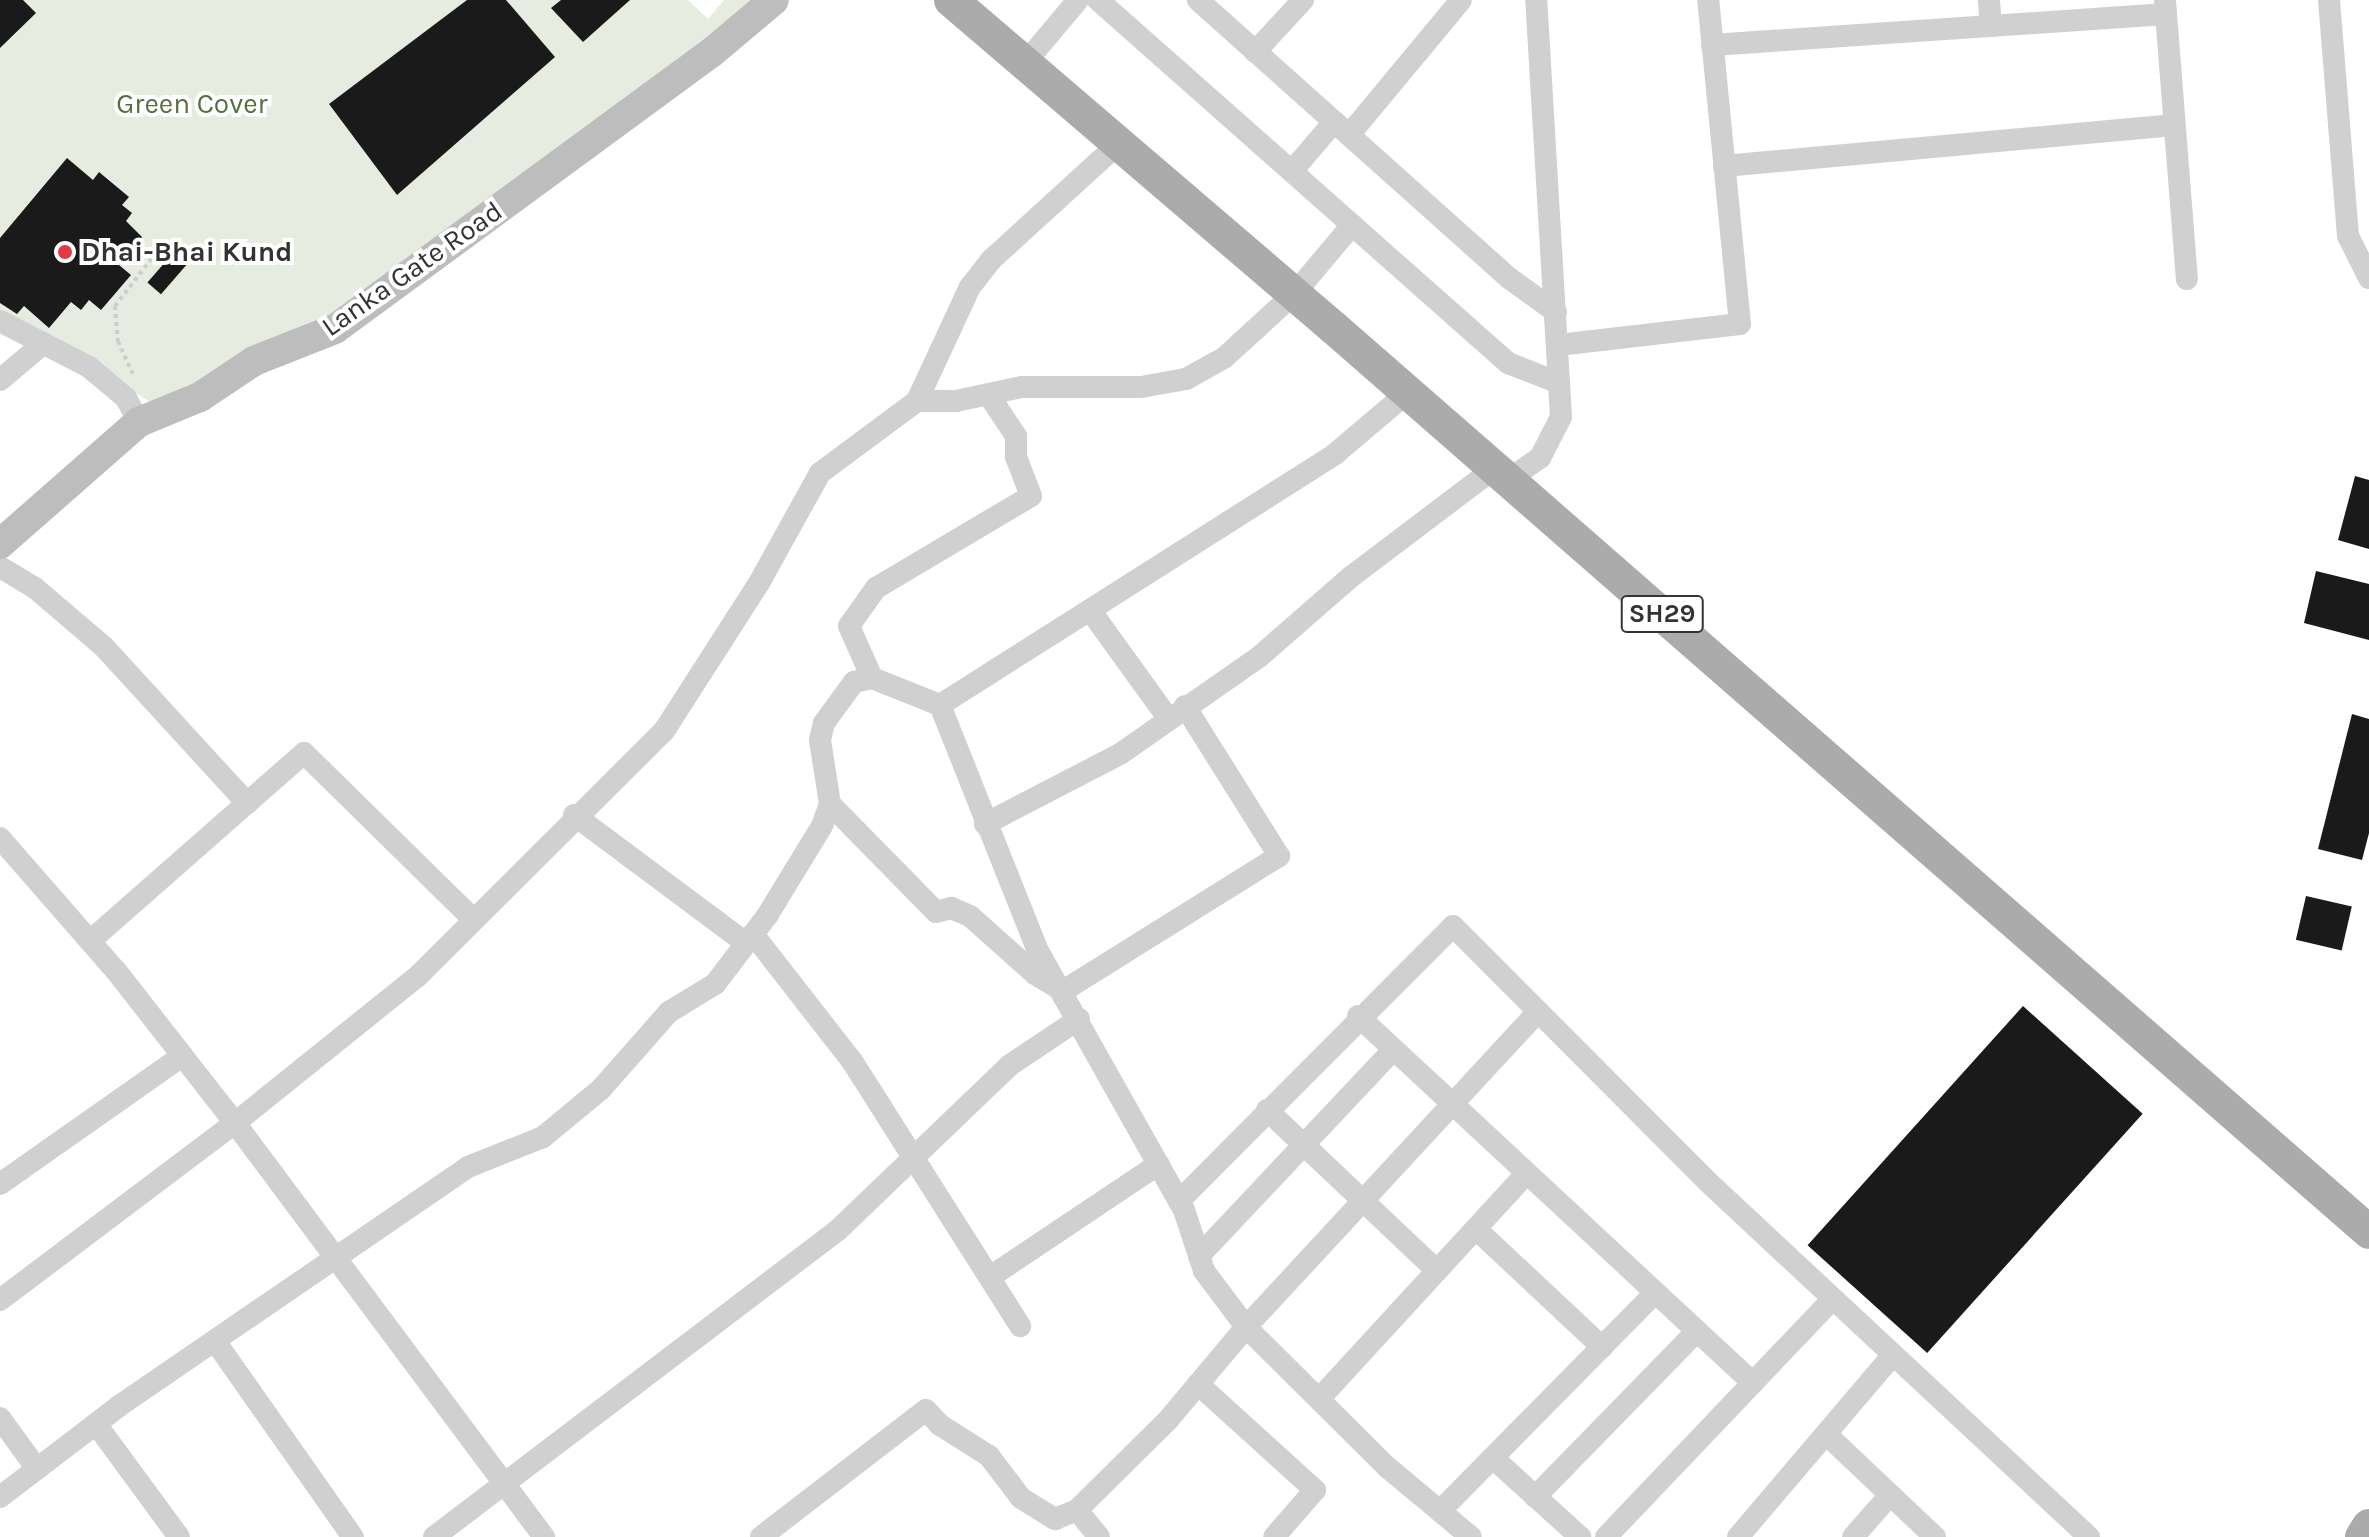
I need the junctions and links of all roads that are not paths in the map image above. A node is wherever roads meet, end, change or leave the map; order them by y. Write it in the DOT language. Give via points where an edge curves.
graph roads {
  1 [pos="774,0"];
  2 [pos="951,0"];
  3 [pos="1078,0"];
  4 [pos="1098,0"];
  5 [pos="1198,0"];
  6 [pos="1461,0"];
  7 [pos="1536,0"];
  8 [pos="1708,0"];
  9 [pos="1989,0"];
  10 [pos="2329,0"];
  11 [pos="1300,1"];
  12 [pos="2165,7"];
  13 [pos="1991,26"];
  14 [pos="1712,45"];
  15 [pos="1255,52"];
  16 [pos="1025,63"];
  17 [pos="2174,125"];
  18 [pos="1342,129"];
  19 [pos="1119,143"];
  20 [pos="1724,166"];
  21 [pos="1292,171"];
  22 [pos="1352,225"];
  23 [pos="2369,278"];
  24 [pos="2187,279"];
  25 [pos="1295,293"];
  26 [pos="1556,312"];
  27 [pos="0,321"];
  28 [pos="44,343"];
  29 [pos="1558,345"];
  30 [pos="0,380"];
  31 [pos="1559,383"];
  32 [pos="1408,392"];
  33 [pos="988,394"];
  34 [pos="917,401"];
  35 [pos="149,418"];
  36 [pos="1502,474"];
  37 [pos="0,544"];
  38 [pos="0,567"];
  39 [pos="1090,610"];
  40 [pos="872,678"];
  41 [pos="940,705"];
  42 [pos="1177,712"];
  43 [pos="247,803"];
  44 [pos="830,804"];
  45 [pos="574,815"];
  46 [pos="985,824"];
  47 [pos="4,851"];
  48 [pos="473,919"];
  49 [pos="749,939"];
  50 [pos="90,941"];
  51 [pos="1063,991"];
  52 [pos="1538,1012"];
  53 [pos="1358,1016"];
  54 [pos="1079,1019"];
  55 [pos="1393,1050"];
  56 [pos="182,1056"];
  57 [pos="1451,1106"];
  58 [pos="1267,1110"];
  59 [pos="235,1123"];
  60 [pos="1303,1145"];
  61 [pos="914,1154"];
  62 [pos="1159,1164"];
  63 [pos="1526,1174"];
  64 [pos="0,1184"];
  65 [pos="1179,1201"];
  66 [pos="1362,1202"];
  67 [pos="1476,1229"];
  68 [pos="2369,1232"];
  69 [pos="1199,1256"];
  70 [pos="338,1257"];
  71 [pos="1437,1271"];
  72 [pos="990,1277"];
  73 [pos="1655,1293"];
  74 [pos="1833,1299"];
  75 [pos="0,1300"];
  76 [pos="1020,1326"];
  77 [pos="1246,1327"];
  78 [pos="1697,1331"];
  79 [pos="215,1341"];
  80 [pos="1602,1347"];
  81 [pos="1893,1355"];
  82 [pos="1753,1383"];
  83 [pos="1198,1384"];
  84 [pos="1319,1399"];
  85 [pos="0,1418"];
  86 [pos="96,1424"];
  87 [pos="1826,1434"];
  88 [pos="1493,1458"];
  89 [pos="37,1469"];
  90 [pos="506,1485"];
  91 [pos="1890,1495"];
  92 [pos="0,1497"];
  93 [pos="1535,1497"];
  94 [pos="1077,1510"];
  95 [pos="1440,1511"];
  96 [pos="2369,1526"];
  97 [pos="179,1537"];
  98 [pos="353,1537"];
  99 [pos="434,1537"];
  100 [pos="544,1537"];
  101 [pos="762,1537"];
  102 [pos="1099,1537"];
  103 [pos="1274,1537"];
  104 [pos="1471,1537"];
  105 [pos="1580,1537"];
  106 [pos="1606,1537"];
  107 [pos="1738,1537"];
  108 [pos="1853,1537"];
  109 [pos="1935,1537"];
  110 [pos="2089,1537"];
  111 [pos="2362,1537"];
  1 -- 35 [label="street, Lanka Gate Road" via="711,53 335,329 254,361 200,397"];
  2 -- 16 [label="main road, SH29"];
  3 -- 16 [label="street"];
  4 -- 21 [label="street"];
  5 -- 15 [label="street"];
  6 -- 18 [label="street"];
  7 -- 26 [label="street"];
  8 -- 14 [label="street"];
  9 -- 13 [label="street"];
  10 -- 23 [label="street" via="2348,236"];
  11 -- 15 [label="street"];
  12 -- 13 [label="street"];
  12 -- 17 [label="street"];
  13 -- 14 [label="street"];
  14 -- 20 [label="street"];
  15 -- 18 [label="street"];
  16 -- 19 [label="main road, SH29"];
  17 -- 20 [label="street"];
  17 -- 24 [label="street"];
  18 -- 21 [label="street"];
  18 -- 26 [label="street" via="1509,278"];
  19 -- 25 [label="main road, SH29"];
  19 -- 34 [label="street" via="991,260 970,287"];
  20 -- 29 [label="street" via="1740,324"];
  21 -- 22 [label="street"];
  22 -- 25 [label="street"];
  22 -- 31 [label="street" via="1508,363"];
  25 -- 32 [label="main road, SH29"];
  25 -- 33 [label="street" via="1224,358 1186,379 1141,387 1080,383"];
  26 -- 29 [label="street"];
  27 -- 28 [label="street"];
  28 -- 30 [label="street"];
  28 -- 35 [label="street" via="89,367"];
  29 -- 31 [label="street"];
  31 -- 36 [label="street" via="1561,417 1540,458"];
  32 -- 36 [label="main road, SH29"];
  32 -- 39 [label="street" via="1335,454"];
  33 -- 34 [label="street"];
  33 -- 40 [label="street" via="1016,436 1016,457 1031,496 876,588 849,626"];
  34 -- 45 [label="street" via="820,473 685,703 664,731"];
  35 -- 37 [label="street, Lanka Gate Road"];
  36 -- 42 [label="street" via="1352,576 1259,657"];
  36 -- 68 [label="main road, SH29"];
  38 -- 43 [label="street" via="35,588 104,647"];
  39 -- 41 [label="street"];
  39 -- 42 [label="street"];
  40 -- 41 [label="street"];
  40 -- 44 [label="street" via="854,682 824,723 820,740"];
  41 -- 46 [label="street"];
  42 -- 46 [label="street" via="1120,754"];
  42 -- 51 [label="street" via="1279,856"];
  43 -- 48 [label="street" via="304,753"];
  43 -- 50 [label="street"];
  44 -- 49 [label="street" via="822,826"];
  44 -- 51 [label="street" via="936,912 951,908 970,916 1035,974"];
  45 -- 48 [label="street"];
  45 -- 49 [label="street"];
  46 -- 51 [label="street" via="1038,951"];
  47 -- 50 [label="street"];
  48 -- 59 [label="street" via="372,1015"];
  49 -- 61 [label="street" via="852,1061"];
  49 -- 70 [label="street" via="715,984 669,1012 601,1089 543,1137 468,1167"];
  50 -- 56 [label="street"];
  51 -- 54 [label="street"];
  52 -- 53 [label="street" via="1453,926"];
  52 -- 57 [label="street"];
  52 -- 74 [label="street"];
  53 -- 55 [label="street"];
  53 -- 58 [label="street"];
  54 -- 61 [label="street" via="1010,1065"];
  54 -- 62 [label="street"];
  55 -- 57 [label="street"];
  55 -- 60 [label="street"];
  56 -- 59 [label="street"];
  56 -- 64 [label="street"];
  57 -- 63 [label="street"];
  57 -- 66 [label="street"];
  58 -- 60 [label="street"];
  58 -- 65 [label="street"];
  59 -- 70 [label="street"];
  59 -- 75 [label="street"];
  60 -- 66 [label="street"];
  60 -- 69 [label="street"];
  61 -- 72 [label="street"];
  61 -- 90 [label="street" via="838,1230"];
  62 -- 65 [label="street"];
  62 -- 72 [label="street"];
  63 -- 67 [label="street"];
  63 -- 73 [label="street"];
  65 -- 69 [label="street"];
  66 -- 71 [label="street"];
  66 -- 77 [label="street"];
  67 -- 71 [label="street"];
  67 -- 80 [label="street"];
  69 -- 77 [label="street" via="1204,1271"];
  70 -- 79 [label="street"];
  70 -- 90 [label="street"];
  71 -- 84 [label="street"];
  72 -- 76 [label="street"];
  73 -- 78 [label="street"];
  73 -- 80 [label="street"];
  74 -- 81 [label="street"];
  74 -- 82 [label="street"];
  77 -- 83 [label="street"];
  77 -- 84 [label="street"];
  78 -- 82 [label="street"];
  78 -- 93 [label="street"];
  79 -- 86 [label="street"];
  79 -- 98 [label="street"];
  80 -- 88 [label="street"];
  81 -- 87 [label="street"];
  81 -- 110 [label="street"];
  82 -- 106 [label="street"];
  83 -- 94 [label="street"];
  83 -- 103 [label="street" via="1315,1490"];
  84 -- 95 [label="street"];
  85 -- 89 [label="street"];
  86 -- 89 [label="street"];
  86 -- 97 [label="street"];
  87 -- 91 [label="street"];
  87 -- 107 [label="street"];
  88 -- 93 [label="street"];
  88 -- 95 [label="street"];
  89 -- 92 [label="street"];
  90 -- 99 [label="street"];
  90 -- 100 [label="street"];
  91 -- 108 [label="street"];
  91 -- 109 [label="street"];
  93 -- 105 [label="street"];
  94 -- 101 [label="street" via="1055,1519 1021,1498 989,1456 926,1410"];
  94 -- 102 [label="street"];
  95 -- 104 [label="street"];
  96 -- 111 [label="main road"];
}
